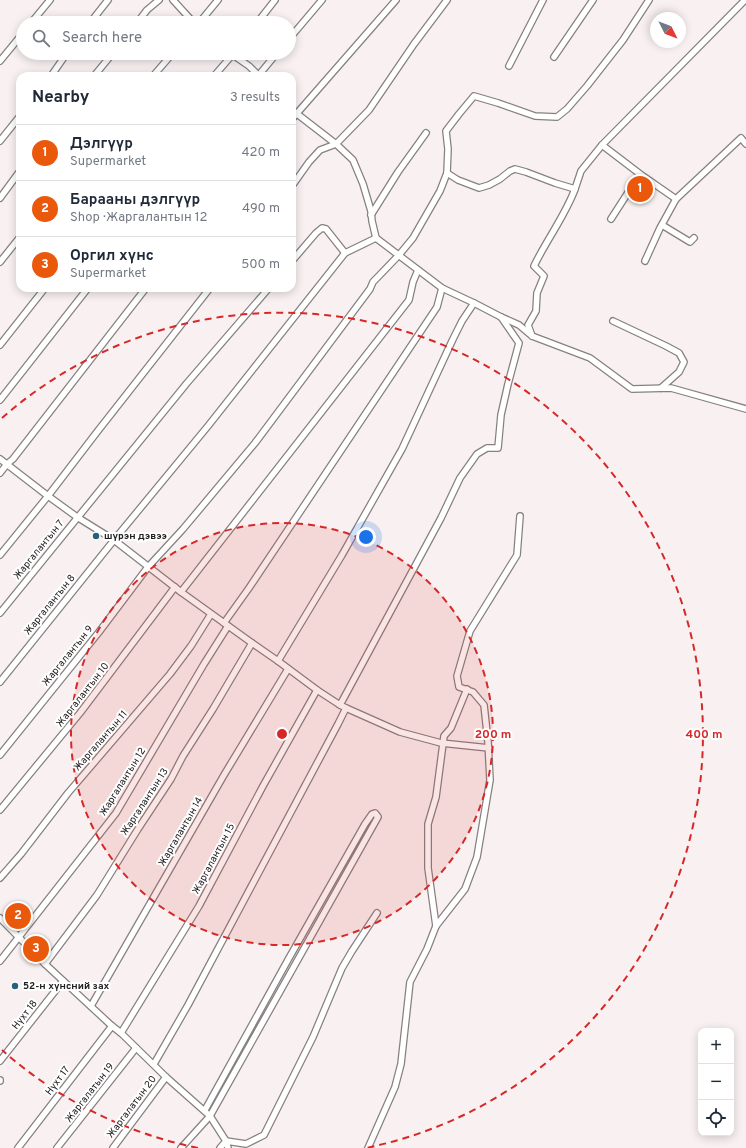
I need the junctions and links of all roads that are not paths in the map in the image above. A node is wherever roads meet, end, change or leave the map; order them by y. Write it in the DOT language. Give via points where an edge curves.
graph roads {
  1 [pos="50,0"];
  2 [pos="108,0"];
  3 [pos="159,0"];
  4 [pos="173,0"];
  5 [pos="218,0"];
  6 [pos="275,0"];
  7 [pos="322,0"];
  8 [pos="396,0"];
  9 [pos="447,0"];
  10 [pos="543,0"];
  11 [pos="593,0"];
  12 [pos="649,0"];
  13 [pos="745,0"];
  14 [pos="37,16"];
  15 [pos="95,16"];
  16 [pos="142,16"];
  17 [pos="188,16"];
  18 [pos="205,16"];
  19 [pos="262,16"];
  20 [pos="296,31"];
  21 [pos="16,42"];
  22 [pos="554,57"];
  23 [pos="62,60"];
  24 [pos="107,60"];
  25 [pos="167,60"];
  26 [pos="227,60"];
  27 [pos="240,60"];
  28 [pos="271,60"];
  29 [pos="0,61"];
  30 [pos="509,66"];
  31 [pos="54,72"];
  32 [pos="97,72"];
  33 [pos="156,72"];
  34 [pos="217,72"];
  35 [pos="254,72"];
  36 [pos="261,72"];
  37 [pos="296,111"];
  38 [pos="296,116"];
  39 [pos="16,121"];
  40 [pos="426,133"];
  41 [pos="0,141"];
  42 [pos="336,144"];
  43 [pos="746,144"];
  44 [pos="602,145"];
  45 [pos="447,173"];
  46 [pos="640,174"];
  47 [pos="16,176"];
  48 [pos="296,180"];
  49 [pos="575,189"];
  50 [pos="0,198"];
  51 [pos="676,199"];
  52 [pos="371,216"];
  53 [pos="611,219"];
  54 [pos="662,225"];
  55 [pos="376,238"];
  56 [pos="694,238"];
  57 [pos="16,242"];
  58 [pos="345,253"];
  59 [pos="399,255"];
  60 [pos="296,256"];
  61 [pos="645,261"];
  62 [pos="0,262"];
  63 [pos="418,270"];
  64 [pos="442,288"];
  65 [pos="42,292"];
  66 [pos="85,292"];
  67 [pos="143,292"];
  68 [pos="207,292"];
  69 [pos="266,292"];
  70 [pos="474,303"];
  71 [pos="500,317"];
  72 [pos="613,321"];
  73 [pos="532,336"];
  74 [pos="0,345"];
  75 [pos="661,388"];
  76 [pos="0,400"];
  77 [pos="746,409"];
  78 [pos="0,458"];
  79 [pos="7,464"];
  80 [pos="0,473"];
  81 [pos="48,496"];
  82 [pos="520,516"];
  83 [pos="77,517"];
  84 [pos="114,540"];
  85 [pos="0,555"];
  86 [pos="148,567"];
  87 [pos="175,587"];
  88 [pos="181,592"];
  89 [pos="0,613"];
  90 [pos="211,614"];
  91 [pos="226,625"];
  92 [pos="252,643"];
  93 [pos="278,661"];
  94 [pos="288,669"];
  95 [pos="0,682"];
  96 [pos="317,690"];
  97 [pos="467,690"];
  98 [pos="340,705"];
  99 [pos="346,708"];
  100 [pos="443,744"];
  101 [pos="489,748"];
  102 [pos="0,755"];
  103 [pos="0,810"];
  104 [pos="0,878"];
  105 [pos="377,913"];
  106 [pos="0,918"];
  107 [pos="436,926"];
  108 [pos="19,938"];
  109 [pos="289,958"];
  110 [pos="0,961"];
  111 [pos="296,962"];
  112 [pos="44,964"];
  113 [pos="63,981"];
  114 [pos="91,1006"];
  115 [pos="257,1016"];
  116 [pos="264,1020"];
  117 [pos="112,1026"];
  118 [pos="121,1033"];
  119 [pos="136,1048"];
  120 [pos="0,1061"];
  121 [pos="154,1064"];
  122 [pos="166,1077"];
  123 [pos="205,1110"];
  124 [pos="210,1116"];
  125 [pos="226,1141"];
  126 [pos="18,1148"];
  127 [pos="57,1148"];
  128 [pos="113,1148"];
  129 [pos="181,1148"];
  130 [pos="220,1148"];
  131 [pos="228,1148"];
  132 [pos="368,1148"];
  1 -- 14 [label="street"];
  2 -- 15 [label="street"];
  3 -- 16 [label="street"];
  4 -- 17 [label="street"];
  5 -- 18 [label="street"];
  6 -- 19 [label="street"];
  7 -- 20 [label="street"];
  8 -- 37 [label="street"];
  9 -- 42 [label="street" via="369,110"];
  10 -- 30 [label="street"];
  11 -- 22 [label="street"];
  12 -- 45 [label="street, Жаргалантын 9" via="587,86 557,117 535,116 474,96 446,131"];
  13 -- 44 [label="street"];
  21 -- 29 [label="street"];
  23 -- 31 [label="street"];
  24 -- 32 [label="street"];
  25 -- 33 [label="street"];
  26 -- 34 [label="street"];
  27 -- 35 [label="street"];
  28 -- 36 [label="street"];
  38 -- 42 [label="street"];
  39 -- 41 [label="street"];
  40 -- 52 [label="street"];
  42 -- 48 [label="street" via="320,150"];
  42 -- 52 [label="street" via="353,160 363,184"];
  43 -- 51 [label="street" via="741,138"];
  44 -- 46 [label="street"];
  44 -- 49 [label="street" via="581,170"];
  45 -- 49 [label="street" via="479,188 489,186 515,169"];
  45 -- 59 [label="street, Жаргалантын 9" via="440,191 413,238"];
  46 -- 51 [label="street"];
  46 -- 53 [label="street"];
  47 -- 50 [label="street"];
  49 -- 73 [label="street" via="534,266 544,276 537,293 536,311 528,325"];
  51 -- 54 [label="street"];
  52 -- 55 [label="street"];
  54 -- 56 [label="street" via="690,242"];
  54 -- 61 [label="street"];
  55 -- 58 [label="street"];
  55 -- 59 [label="street"];
  57 -- 62 [label="street"];
  58 -- 60 [label="street" via="326,228 322,228"];
  58 -- 84 [label="street, Жаргалантын 8"];
  59 -- 63 [label="street"];
  59 -- 86 [label="street, Жаргалантын 9" via="373,282 255,443"];
  63 -- 64 [label="street"];
  63 -- 88 [label="street" via="409,300"];
  64 -- 70 [label="street"];
  64 -- 91 [label="street, Жаргалантын 12" via="437,307"];
  65 -- 74 [label="street"];
  66 -- 76 [label="street"];
  67 -- 79 [label="street"];
  68 -- 81 [label="street"];
  69 -- 83 [label="street, Жаргалантын 7"];
  70 -- 71 [label="street"];
  70 -- 93 [label="street" via="459,327 402,449 342,556"];
  71 -- 73 [label="street" via="519,325"];
  71 -- 98 [label="street" via="519,343 501,415 498,448 487,448 476,454 460,478"];
  72 -- 75 [label="street" via="679,353 684,362 679,372"];
  73 -- 75 [label="street" via="590,358 632,390"];
  75 -- 77 [label="street" via="671,388"];
  78 -- 79 [label="street"];
  79 -- 80 [label="street"];
  79 -- 81 [label="street"];
  81 -- 83 [label="street"];
  81 -- 85 [label="street"];
  82 -- 97 [label="street" via="517,555 470,631 457,676 459,687"];
  83 -- 84 [label="street"];
  83 -- 89 [label="street, Жаргалантын 7"];
  84 -- 86 [label="street"];
  84 -- 95 [label="street, Жаргалантын 8"];
  86 -- 87 [label="street"];
  86 -- 102 [label="street, Жаргалантын 9"];
  87 -- 88 [label="street"];
  87 -- 103 [label="street, Жаргалантын 10" via="80,713"];
  88 -- 90 [label="street"];
  90 -- 91 [label="street"];
  90 -- 104 [label="street, Жаргалантын 11" via="170,674 68,793"];
  91 -- 92 [label="street"];
  91 -- 108 [label="street, Жаргалантын 12" via="116,813"];
  92 -- 93 [label="street"];
  92 -- 112 [label="street, Жаргалантын 13" via="171,779 97,895"];
  93 -- 94 [label="street"];
  94 -- 96 [label="street"];
  94 -- 114 [label="street, Жаргалантын 14"];
  96 -- 98 [label="street"];
  96 -- 118 [label="street, Жаргалантын 15" via="199,906"];
  97 -- 100 [label="street" via="451,728 444,736"];
  97 -- 101 [label="street" via="474,692 484,705"];
  98 -- 99 [label="street"];
  99 -- 100 [label="street" via="400,732"];
  99 -- 121 [label="street"];
  100 -- 101 [label="street"];
  100 -- 107 [label="street" via="436,796 428,824 428,868"];
  101 -- 107 [label="street" via="490,780 477,858 465,889"];
  105 -- 125 [label="street" via="342,968 313,1037 264,1135 246,1144"];
  106 -- 108 [label="street"];
  107 -- 132 [label="street" via="410,982 402,1064 395,1087"];
  108 -- 110 [label="street, Жаргалантын 12"];
  108 -- 112 [label="street"];
  109 -- 111 [label="street"];
  109 -- 111 [label="street" via="365,824 375,813 378,817"];
  109 -- 115 [label="street"];
  111 -- 116 [label="street"];
  112 -- 113 [label="street"];
  113 -- 114 [label="street"];
  113 -- 120 [label="street, Нүхт 18"];
  114 -- 117 [label="street"];
  115 -- 116 [label="street"];
  115 -- 123 [label="street"];
  116 -- 124 [label="street"];
  117 -- 118 [label="street"];
  117 -- 126 [label="street, Нүхт 17"];
  118 -- 119 [label="street"];
  119 -- 121 [label="street"];
  119 -- 127 [label="street, Жаргалатын 19"];
  121 -- 122 [label="street"];
  122 -- 123 [label="street"];
  122 -- 128 [label="street, Жаргалатын 20"];
  123 -- 124 [label="street"];
  124 -- 125 [label="street"];
  124 -- 129 [label="street"];
  125 -- 130 [label="street"];
  125 -- 131 [label="street"];
}
